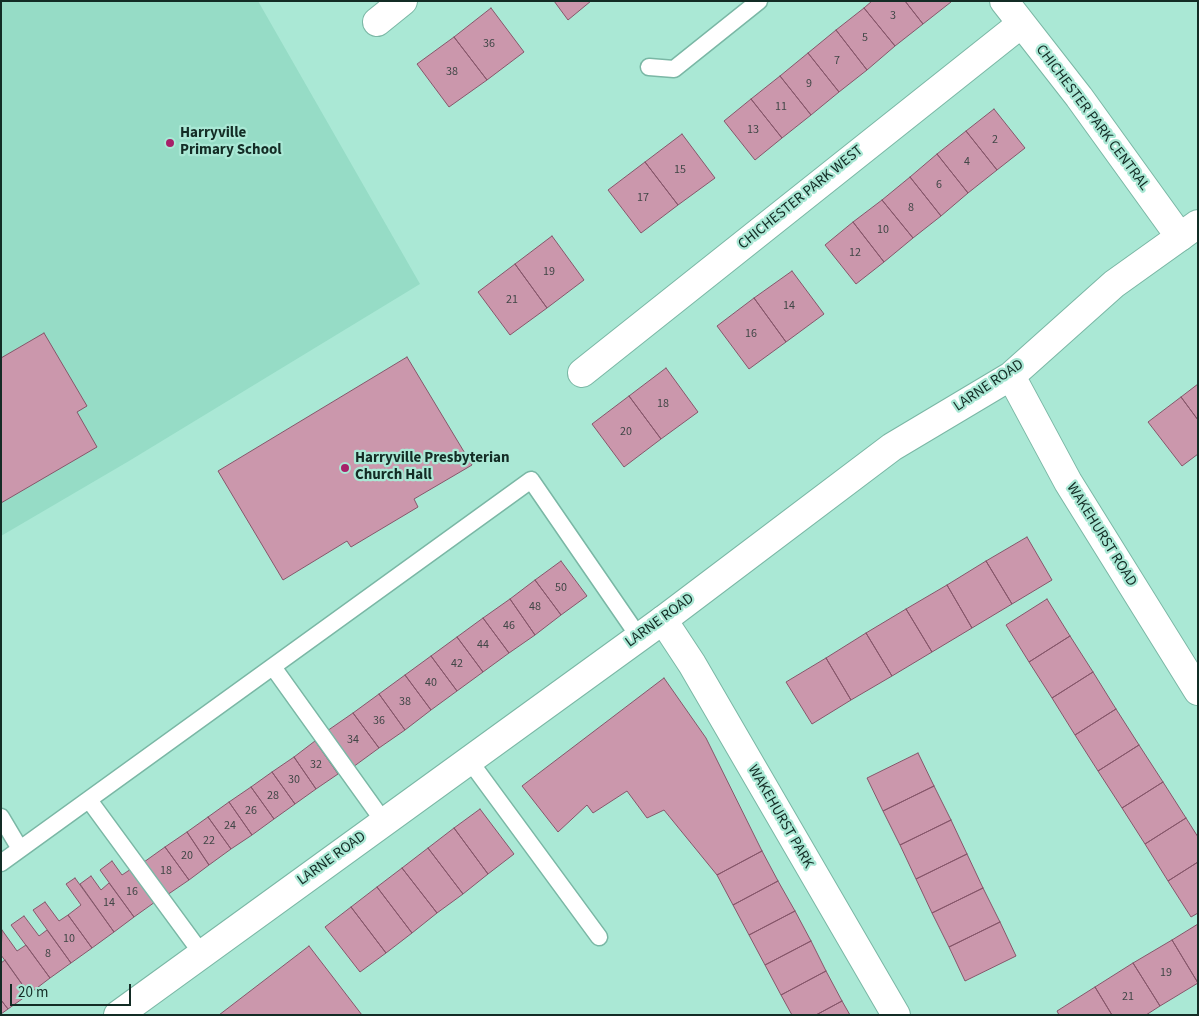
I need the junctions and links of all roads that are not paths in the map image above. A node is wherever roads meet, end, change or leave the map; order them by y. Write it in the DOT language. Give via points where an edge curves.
graph roads {
  1 [pos="403,1"];
  2 [pos="760,1"];
  3 [pos="1004,1"];
  4 [pos="377,22"];
  5 [pos="1021,24"];
  6 [pos="649,67"];
  7 [pos="1189,230"];
  8 [pos="582,373"];
  9 [pos="1011,376"];
  10 [pos="663,620"];
  11 [pos="639,637"];
  12 [pos="273,667"];
  13 [pos="1198,691"];
  14 [pos="469,760"];
  15 [pos="89,800"];
  16 [pos="1,817"];
  17 [pos="384,822"];
  18 [pos="20,849"];
  19 [pos="1,863"];
  20 [pos="599,937"];
  21 [pos="202,954"];
  22 [pos="118,1015"];
  23 [pos="896,1015"];
  1 -- 4 [label="street"];
  2 -- 6 [label="lane" via="674,69"];
  3 -- 5 [label="street, CHICHESTER PARK CENTRAL"];
  5 -- 7 [label="street, CHICHESTER PARK CENTRAL"];
  5 -- 8 [label="street, CHICHESTER PARK WEST"];
  7 -- 9 [label="street, LARNE ROAD" via="1114,284"];
  9 -- 10 [label="street, LARNE ROAD" via="892,447"];
  9 -- 13 [label="street, WAKEHURST ROAD" via="1068,482"];
  10 -- 11 [label="street, LARNE ROAD"];
  10 -- 23 [label="street, WAKEHURST PARK" via="692,664"];
  11 -- 12 [label="lane" via="531,480"];
  11 -- 14 [label="street, LARNE ROAD"];
  12 -- 15 [label="lane"];
  12 -- 17 [label="lane"];
  14 -- 17 [label="street, LARNE ROAD"];
  14 -- 20 [label="lane"];
  15 -- 18 [label="lane"];
  15 -- 21 [label="lane"];
  16 -- 18 [label="lane"];
  17 -- 21 [label="street, LARNE ROAD"];
  18 -- 19 [label="lane"];
  21 -- 22 [label="street, LARNE ROAD"];
}
